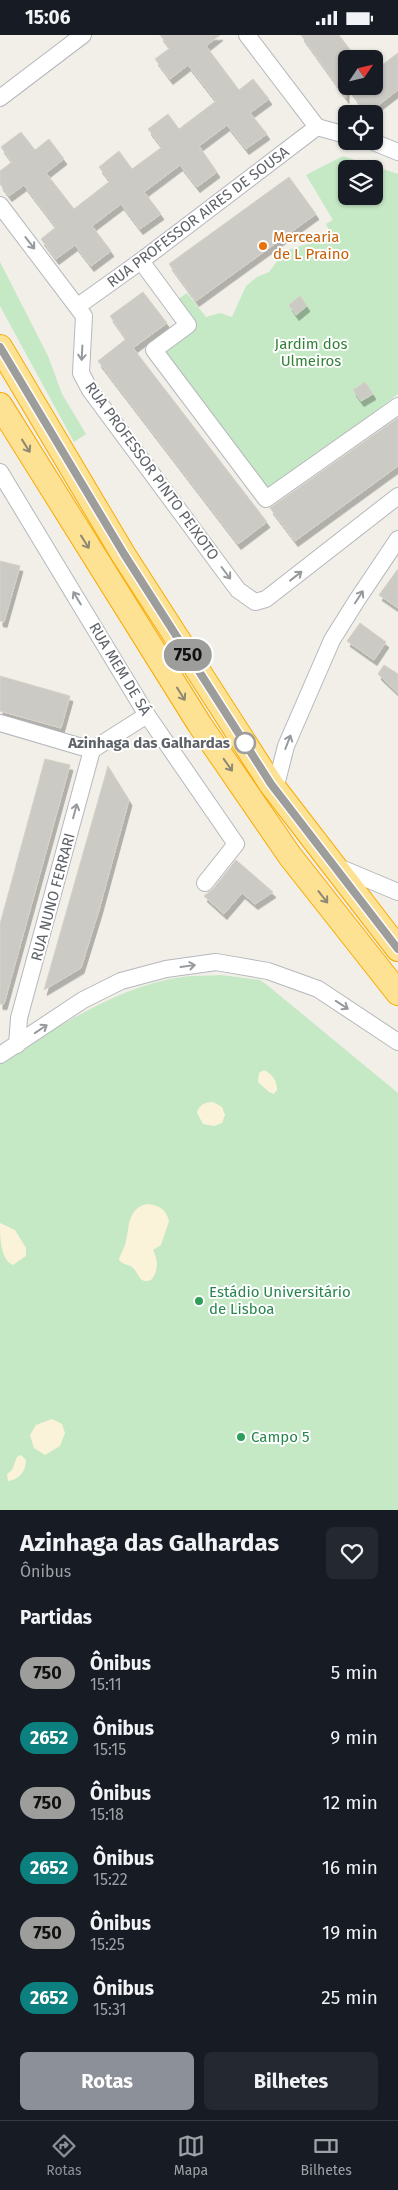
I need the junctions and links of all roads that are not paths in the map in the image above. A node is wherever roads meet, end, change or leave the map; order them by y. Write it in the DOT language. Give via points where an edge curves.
graph roads {
  1 [pos="83,35"];
  2 [pos="247,35"];
  3 [pos="0,99"];
  4 [pos="317,127"];
  5 [pos="338,133"];
  6 [pos="383,146"];
  7 [pos="398,152"];
  8 [pos="0,205"];
  9 [pos="141,261"];
  10 [pos="78,306"];
  11 [pos="0,331"];
  12 [pos="0,347"];
  13 [pos="0,405"];
  14 [pos="398,406"];
  15 [pos="60,447"];
  16 [pos="0,472"];
  17 [pos="398,496"];
  18 [pos="398,539"];
  19 [pos="147,715"];
  20 [pos="0,723"];
  21 [pos="92,750"];
  22 [pos="275,789"];
  23 [pos="331,863"];
  24 [pos="205,883"];
  25 [pos="398,892"];
  26 [pos="398,949"];
  27 [pos="398,993"];
  28 [pos="398,1041"];
  29 [pos="17,1045"];
  30 [pos="0,1055"];
  1 -- 3 [label="street"];
  2 -- 4 [label="street"];
  4 -- 5 [label="street"];
  4 -- 9 [label="street, RUA PROFESSOR AIRES DE SOUSA"];
  6 -- 7 [label="street"];
  8 -- 10 [label="street, RUA PROFESSOR PINTO PEIXOTO, one-way"];
  9 -- 10 [label="street, RUA PROFESSOR AIRES DE SOUSA"];
  9 -- 14 [label="street" via="188,325 154,350 266,499"];
  10 -- 17 [label="street, RUA PROFESSOR PINTO PEIXOTO, one-way" via="84,316 81,373 90,390 238,590 255,602 266,599"];
  11 -- 15 [label="highway"];
  12 -- 15 [label="highway"];
  13 -- 27 [label="highway, one-way" via="200,725 290,856"];
  15 -- 22 [label="highway" via="124,554"];
  19 -- 16 [label="street, RUA MEM DE SÁ, one-way"];
  22 -- 18 [label="street, one-way" via="286,746 332,640"];
  19 -- 21 [label="street"];
  19 -- 24 [label="street, RUA MEM DE SÁ" via="236,844"];
  20 -- 21 [label="street"];
  29 -- 21 [label="street, RUA NUNO FERRARI, one-way" via="20,1018"];
  22 -- 23 [label="highway"];
  23 -- 25 [label="street"];
  23 -- 26 [label="highway"];
  29 -- 28 [label="street, one-way" via="83,1000 121,981 166,969 216,962 268,971 318,989"];
  29 -- 30 [label="street"];
}
